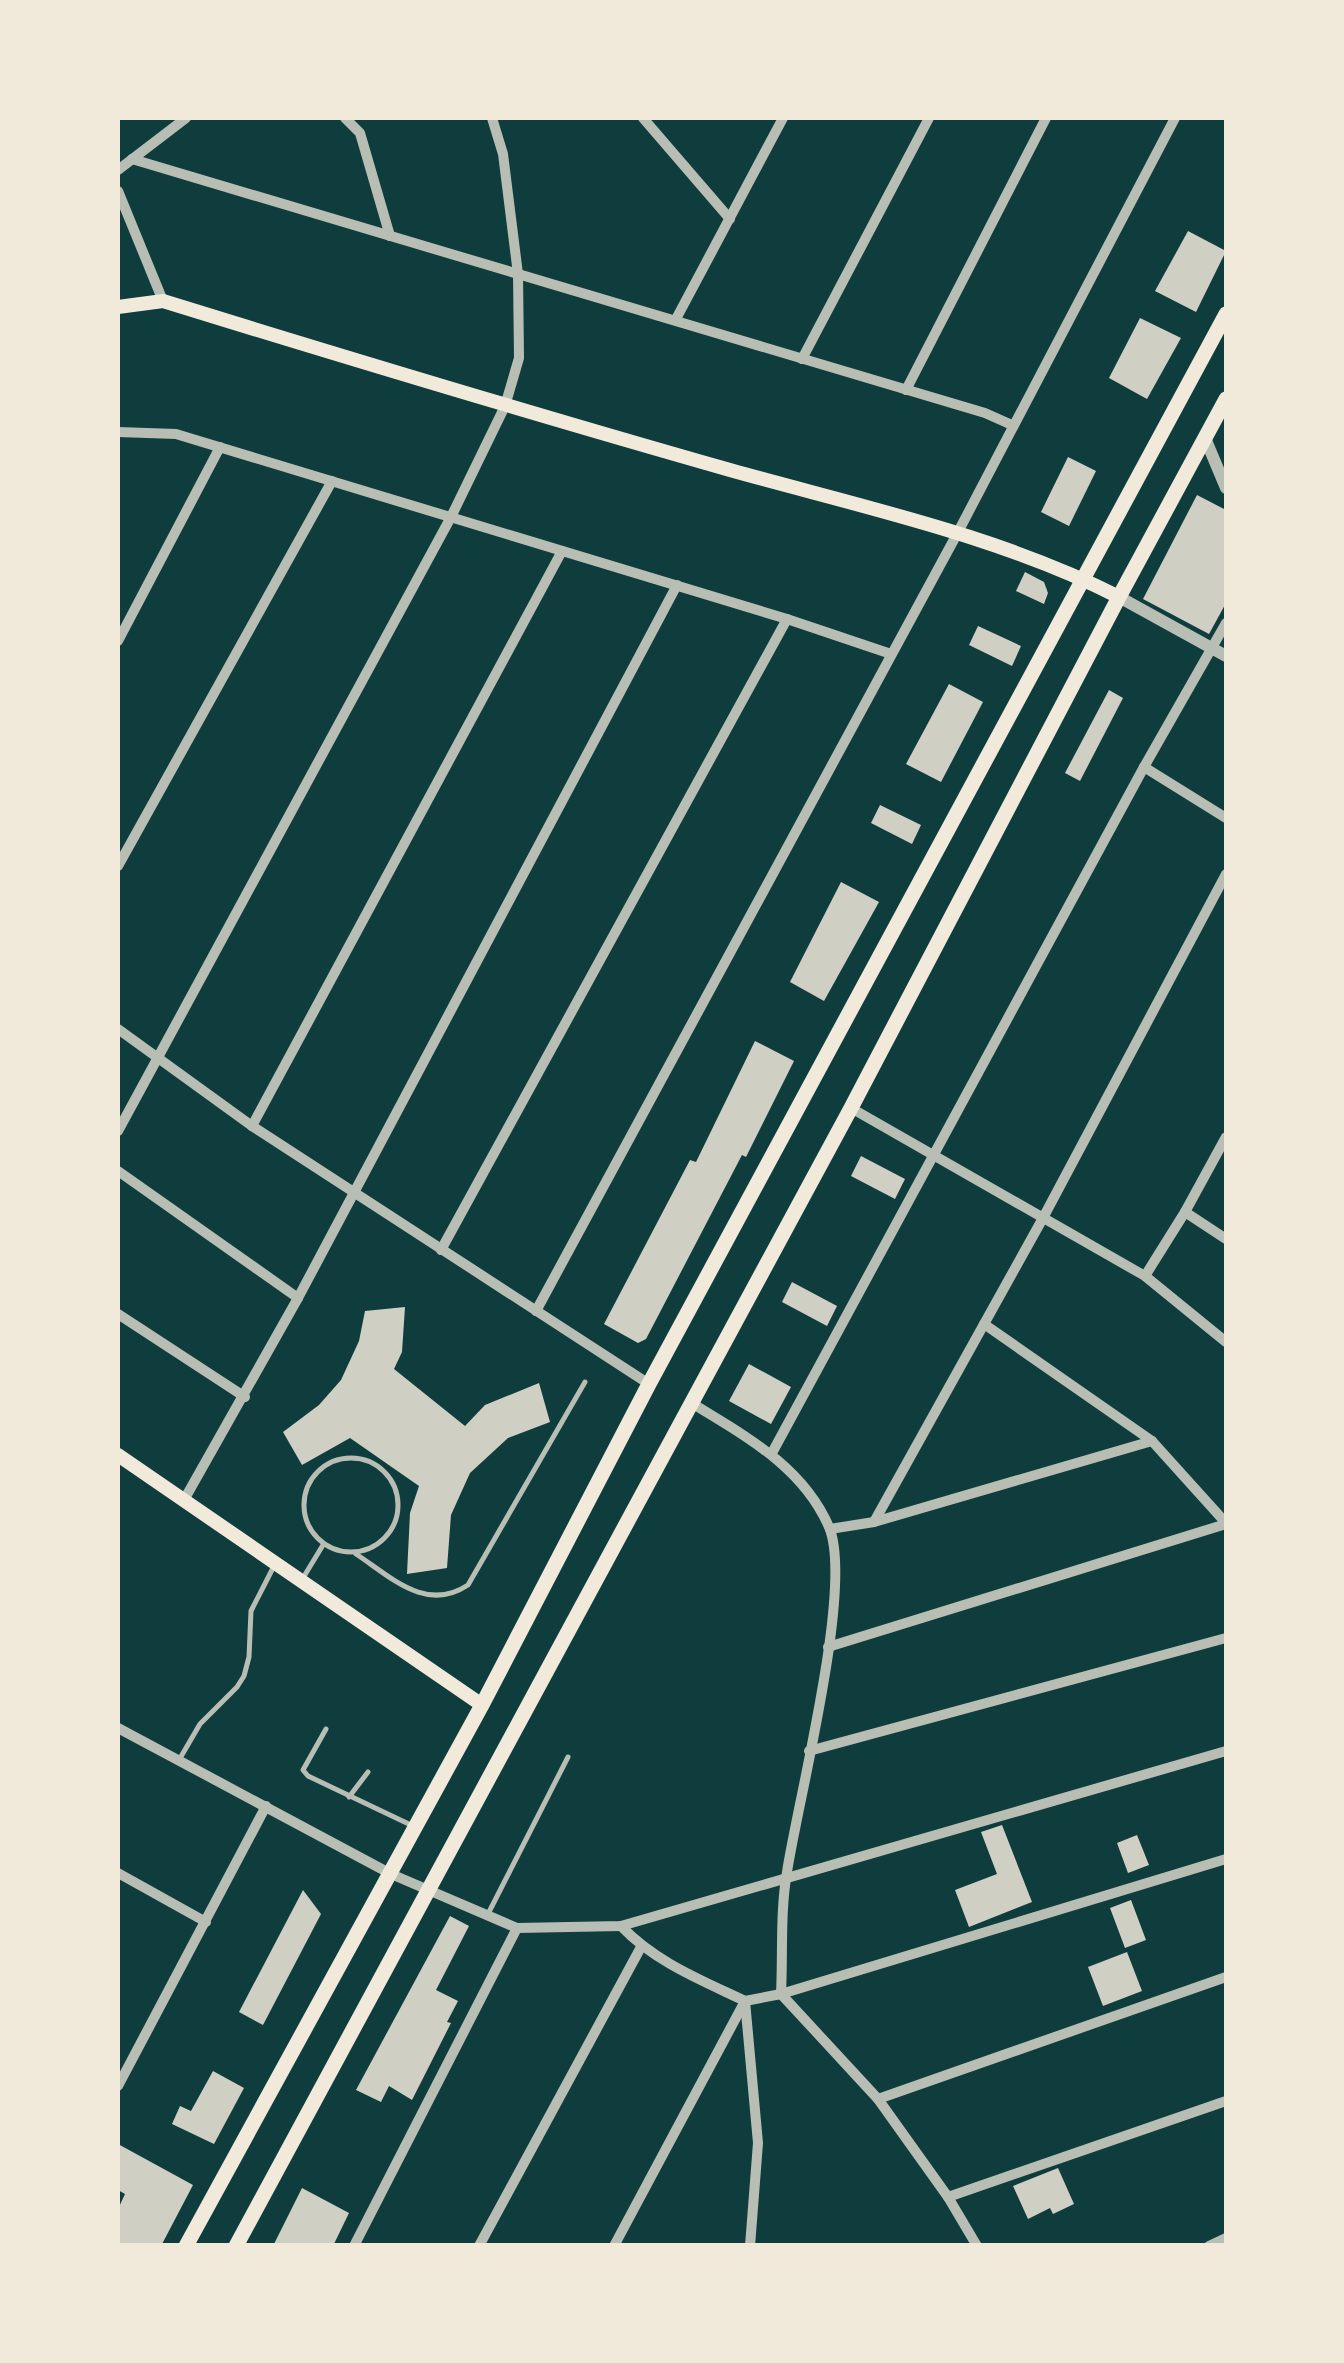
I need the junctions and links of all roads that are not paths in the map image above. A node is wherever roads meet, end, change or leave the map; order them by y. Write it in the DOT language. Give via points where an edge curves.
graph roads {
  1 [pos="186,118"];
  2 [pos="345,118"];
  3 [pos="492,118"];
  4 [pos="643,118"];
  5 [pos="783,118"];
  6 [pos="929,118"];
  7 [pos="1046,118"];
  8 [pos="1175,118"];
  9 [pos="132,159"];
  10 [pos="118,170"];
  11 [pos="118,192"];
  12 [pos="730,219"];
  13 [pos="390,236"];
  14 [pos="518,274"];
  15 [pos="162,301"];
  16 [pos="118,306"];
  17 [pos="1226,314"];
  18 [pos="676,319"];
  19 [pos="802,359"];
  20 [pos="906,390"];
  21 [pos="1226,400"];
  22 [pos="505,406"];
  23 [pos="1012,424"];
  24 [pos="118,432"];
  25 [pos="1205,438"];
  26 [pos="220,447"];
  27 [pos="332,481"];
  28 [pos="1226,488"];
  29 [pos="451,517"];
  30 [pos="957,534"];
  31 [pos="562,550"];
  32 [pos="1084,579"];
  33 [pos="677,586"];
  34 [pos="1118,597"];
  35 [pos="787,618"];
  36 [pos="1226,623"];
  37 [pos="118,641"];
  38 [pos="1213,648"];
  39 [pos="891,654"];
  40 [pos="1226,656"];
  41 [pos="1144,766"];
  42 [pos="1226,818"];
  43 [pos="118,866"];
  44 [pos="1226,874"];
  45 [pos="118,1029"];
  46 [pos="158,1058"];
  47 [pos="851,1108"];
  48 [pos="252,1126"];
  49 [pos="118,1132"];
  50 [pos="1226,1137"];
  51 [pos="935,1158"];
  52 [pos="118,1171"];
  53 [pos="353,1192"];
  54 [pos="1185,1212"];
  55 [pos="1043,1218"];
  56 [pos="1226,1239"];
  57 [pos="441,1250"];
  58 [pos="1144,1276"];
  59 [pos="298,1298"];
  60 [pos="536,1310"];
  61 [pos="118,1314"];
  62 [pos="984,1324"];
  63 [pos="1226,1342"];
  64 [pos="585,1382"];
  65 [pos="649,1384"];
  66 [pos="244,1398"];
  67 [pos="690,1402"];
  68 [pos="1152,1440"];
  69 [pos="772,1453"];
  70 [pos="118,1455"];
  71 [pos="184,1500"];
  72 [pos="874,1522"];
  73 [pos="1226,1523"];
  74 [pos="830,1528"];
  75 [pos="323,1545"];
  76 [pos="356,1554"];
  77 [pos="276,1563"];
  78 [pos="301,1580"];
  79 [pos="1226,1638"];
  80 [pos="828,1648"];
  81 [pos="482,1705"];
  82 [pos="118,1728"];
  83 [pos="326,1729"];
  84 [pos="809,1751"];
  85 [pos="1226,1751"];
  86 [pos="568,1757"];
  87 [pos="178,1760"];
  88 [pos="368,1772"];
  89 [pos="349,1798"];
  90 [pos="266,1806"];
  91 [pos="416,1828"];
  92 [pos="1226,1859"];
  93 [pos="118,1873"];
  94 [pos="391,1874"];
  95 [pos="786,1878"];
  96 [pos="428,1890"];
  97 [pos="487,1916"];
  98 [pos="206,1922"];
  99 [pos="621,1926"];
  100 [pos="516,1928"];
  101 [pos="641,1947"];
  102 [pos="1226,1977"];
  103 [pos="781,1994"];
  104 [pos="745,2002"];
  105 [pos="118,2086"];
  106 [pos="878,2098"];
  107 [pos="1226,2102"];
  108 [pos="948,2197"];
  109 [pos="1226,2238"];
  110 [pos="186,2246"];
  111 [pos="236,2246"];
  112 [pos="354,2246"];
  113 [pos="479,2246"];
  114 [pos="614,2246"];
  115 [pos="750,2246"];
  116 [pos="977,2246"];
  117 [pos="1208,2246"];
  1 -- 9 [label="street"];
  2 -- 13 [label="street" via="360,134"];
  3 -- 14 [label="street"];
  4 -- 12 [label="street"];
  5 -- 12 [label="street"];
  6 -- 19 [label="street"];
  7 -- 20 [label="street"];
  8 -- 23 [label="street"];
  9 -- 10 [label="street"];
  9 -- 13 [label="street"];
  11 -- 15 [label="street"];
  12 -- 18 [label="street"];
  13 -- 14 [label="street"];
  14 -- 18 [label="street"];
  14 -- 22 [label="street" via="519,358"];
  15 -- 16 [label="main road"];
  15 -- 22 [label="main road"];
  17 -- 32 [label="main road"];
  18 -- 19 [label="street"];
  19 -- 20 [label="street"];
  20 -- 23 [label="street"];
  21 -- 25 [label="main road"];
  22 -- 29 [label="street"];
  22 -- 30 [label="main road"];
  23 -- 30 [label="street"];
  24 -- 26 [label="street" via="176,434"];
  25 -- 28 [label="street"];
  25 -- 34 [label="main road"];
  26 -- 27 [label="street"];
  26 -- 37 [label="street"];
  27 -- 29 [label="street"];
  27 -- 43 [label="street"];
  29 -- 31 [label="street"];
  29 -- 46 [label="street"];
  30 -- 32 [label="main road"];
  30 -- 39 [label="street"];
  31 -- 33 [label="street"];
  31 -- 48 [label="street"];
  32 -- 34 [label="main road"];
  32 -- 65 [label="main road"];
  33 -- 35 [label="street"];
  33 -- 53 [label="street"];
  34 -- 38 [label="street"];
  34 -- 47 [label="main road"];
  35 -- 39 [label="street"];
  35 -- 57 [label="street"];
  36 -- 38 [label="street"];
  38 -- 40 [label="street"];
  38 -- 41 [label="street"];
  39 -- 60 [label="street"];
  41 -- 42 [label="street"];
  41 -- 51 [label="street"];
  44 -- 55 [label="street"];
  45 -- 46 [label="street"];
  46 -- 48 [label="street"];
  46 -- 49 [label="street"];
  47 -- 51 [label="street"];
  47 -- 67 [label="main road"];
  48 -- 53 [label="street"];
  50 -- 54 [label="street"];
  51 -- 55 [label="street"];
  51 -- 69 [label="street"];
  52 -- 59 [label="street"];
  53 -- 57 [label="street"];
  53 -- 59 [label="street"];
  54 -- 56 [label="street"];
  54 -- 58 [label="street"];
  55 -- 58 [label="street"];
  55 -- 62 [label="street"];
  57 -- 60 [label="street"];
  58 -- 63 [label="street"];
  59 -- 66 [label="street"];
  60 -- 65 [label="street"];
  61 -- 66 [label="street"];
  62 -- 68 [label="street"];
  62 -- 72 [label="street"];
  64 -- 76 [label="lane" via="468,1586 453,1596 433,1597"];
  65 -- 81 [label="main road"];
  66 -- 71 [label="street"];
  67 -- 69 [label="street"];
  67 -- 96 [label="main road"];
  68 -- 72 [label="street"];
  68 -- 73 [label="street"];
  69 -- 74 [label="street"];
  70 -- 71 [label="main road"];
  71 -- 77 [label="main road"];
  72 -- 74 [label="street"];
  73 -- 80 [label="street"];
  74 -- 80 [label="street" via="836,1566"];
  75 -- 76 [label="lane"];
  75 -- 76 [label="lane" via="304,1517 307,1484 331,1460 364,1457 392,1476 400,1509 386,1540"];
  75 -- 78 [label="lane"];
  77 -- 78 [label="main road"];
  77 -- 87 [label="lane" via="251,1611 244,1676"];
  78 -- 81 [label="main road"];
  79 -- 84 [label="street"];
  80 -- 84 [label="street"];
  81 -- 91 [label="main road"];
  82 -- 87 [label="street"];
  83 -- 89 [label="lane" via="304,1770"];
  84 -- 95 [label="street"];
  85 -- 95 [label="street"];
  86 -- 97 [label="lane"];
  87 -- 90 [label="street"];
  88 -- 89 [label="lane"];
  89 -- 91 [label="lane"];
  90 -- 94 [label="street"];
  90 -- 98 [label="street"];
  91 -- 94 [label="main road"];
  92 -- 103 [label="street"];
  93 -- 98 [label="street"];
  94 -- 96 [label="street"];
  94 -- 110 [label="main road"];
  95 -- 99 [label="street"];
  95 -- 103 [label="street"];
  96 -- 97 [label="street"];
  96 -- 111 [label="main road"];
  97 -- 100 [label="street"];
  98 -- 105 [label="street"];
  99 -- 100 [label="street"];
  99 -- 101 [label="street"];
  100 -- 112 [label="street"];
  101 -- 104 [label="street"];
  101 -- 113 [label="street"];
  102 -- 106 [label="street"];
  103 -- 104 [label="street"];
  103 -- 106 [label="street"];
  104 -- 114 [label="street"];
  104 -- 115 [label="street" via="758,2143"];
  106 -- 108 [label="street"];
  107 -- 108 [label="street"];
  108 -- 116 [label="street"];
  109 -- 117 [label="street"];
}
